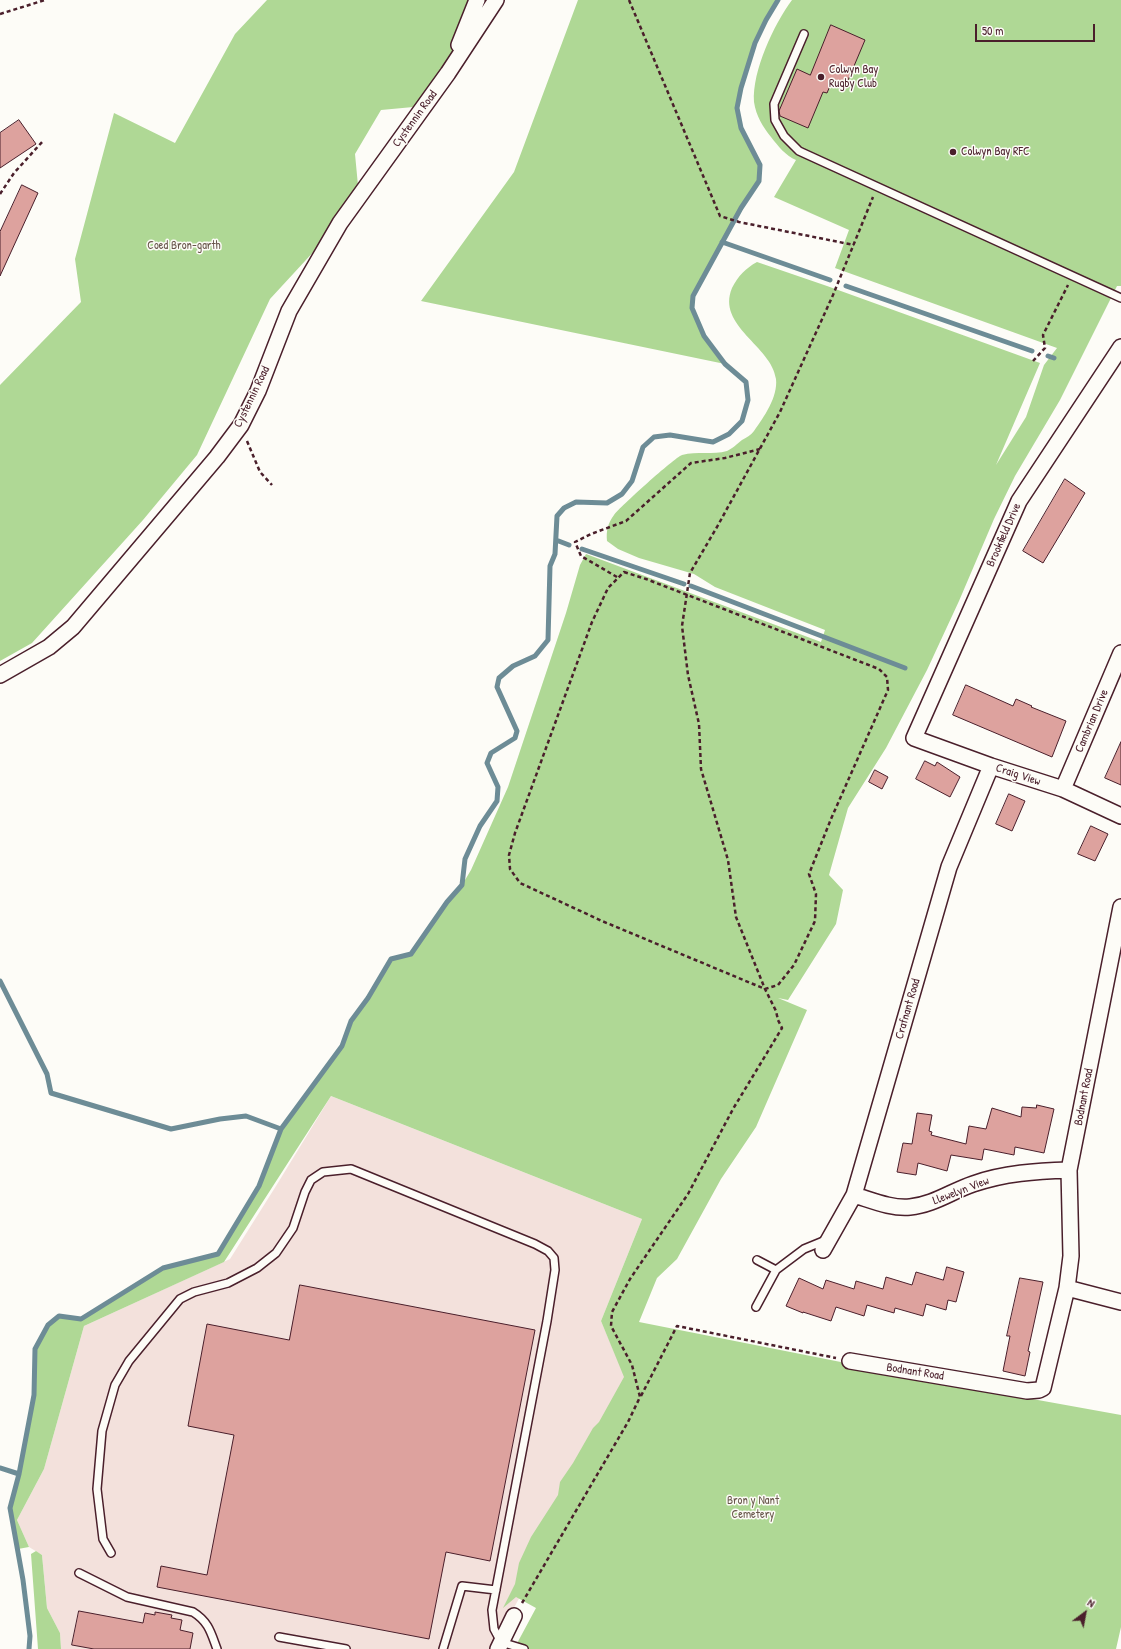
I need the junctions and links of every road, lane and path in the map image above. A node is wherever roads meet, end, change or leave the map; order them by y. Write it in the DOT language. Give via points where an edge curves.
graph roads {
  1 [pos="45,0"];
  2 [pos="476,0"];
  3 [pos="496,0"];
  4 [pos="628,0"];
  5 [pos="0,14"];
  6 [pos="804,34"];
  7 [pos="448,73"];
  8 [pos="43,141"];
  9 [pos="877,187"];
  10 [pos="0,194"];
  11 [pos="854,246"];
  12 [pos="1073,276"];
  13 [pos="1121,298"];
  14 [pos="1121,347"];
  15 [pos="1033,361"];
  16 [pos="241,425"];
  17 [pos="760,448"];
  18 [pos="272,485"];
  19 [pos="617,577"];
  20 [pos="686,595"];
  21 [pos="1121,653"];
  22 [pos="0,675"];
  23 [pos="914,738"];
  24 [pos="991,766"];
  25 [pos="1063,789"];
  26 [pos="1121,816"];
  27 [pos="1121,907"];
  28 [pos="765,989"];
  29 [pos="1069,1170"];
  30 [pos="854,1195"];
  31 [pos="826,1245"];
  32 [pos="756,1260"];
  33 [pos="776,1270"];
  34 [pos="1067,1288"];
  35 [pos="1121,1302"];
  36 [pos="756,1307"];
  37 [pos="850,1361"];
  38 [pos="640,1397"];
  39 [pos="110,1553"];
  40 [pos="79,1573"];
  41 [pos="496,1590"];
  42 [pos="514,1616"];
  43 [pos="280,1637"];
  44 [pos="499,1646"];
  45 [pos="217,1649"];
  46 [pos="346,1649"];
  47 [pos="443,1649"];
  48 [pos="524,1649"];
  1 -- 5 [label="path"];
  2 -- 7 [label="street"];
  3 -- 7 [label="street"];
  4 -- 11 [label="path" via="720,216"];
  6 -- 9 [label="lane" via="774,104 775,120 784,136 799,151"];
  7 -- 16 [label="street, Cystennin Road" via="340,222 289,311 258,391"];
  8 -- 10 [label="path" via="14,173"];
  9 -- 11 [label="path"];
  9 -- 12 [label="lane"];
  11 -- 17 [label="path" via="780,412"];
  12 -- 13 [label="lane"];
  12 -- 15 [label="path" via="1043,335 1045,348"];
  14 -- 23 [label="street, Brookfield Drive" via="1019,501"];
  16 -- 18 [label="path" via="260,472"];
  16 -- 22 [label="street, Cystennin Road" via="74,627 49,647"];
  17 -- 19 [label="path" via="725,458 691,463 626,521 575,542 581,556"];
  17 -- 20 [label="path" via="690,573"];
  19 -- 20 [label="path" via="624,572"];
  19 -- 28 [label="path" via="608,588 589,629 515,833 509,855 510,869 520,883 540,894"];
  20 -- 28 [label="path" via="682,626 688,675 699,724 701,769 728,860 736,917"];
  20 -- 28 [label="path" via="879,669 887,677 888,690 809,874 816,894 815,921 794,965 778,985"];
  21 -- 25 [label="street, Cambrian Drive"];
  23 -- 24 [label="street, Craig View"];
  24 -- 25 [label="street, Craig View"];
  24 -- 30 [label="street, Crafnant Road" via="949,867"];
  25 -- 26 [label="street, Craig View"];
  27 -- 29 [label="street, Bodnant Road"];
  28 -- 38 [label="path" via="782,1028 733,1108 688,1194 630,1279 612,1312 611,1326 632,1365"];
  29 -- 30 [label="street, Llewelyn View" via="998,1177 972,1184 929,1203 909,1207 889,1205"];
  29 -- 34 [label="street, Bodnant Road" via="1071,1256"];
  30 -- 31 [label="street, Crafnant Road"];
  31 -- 33 [label="lane" via="804,1249"];
  32 -- 33 [label="lane"];
  33 -- 36 [label="lane"];
  34 -- 35 [label="street"];
  34 -- 37 [label="street, Bodnant Road" via="1043,1388 1039,1390"];
  37 -- 38 [label="path" via="677,1326"];
  38 -- 42 [label="path" via="628,1422"];
  39 -- 41 [label="lane" via="103,1539 97,1489 102,1431 114,1385 129,1362 180,1299 194,1292 228,1283 257,1268 276,1253 293,1228 311,1180 323,1172 350,1169 535,1244 554,1258 555,1270 547,1321"];
  40 -- 45 [label="lane" via="126,1597 193,1612 203,1618"];
  41 -- 44 [label="lane" via="492,1610"];
  41 -- 47 [label="lane" via="462,1586"];
  42 -- 44 [label="street"];
  43 -- 46 [label="lane"];
  44 -- 48 [label="lane"];
}
